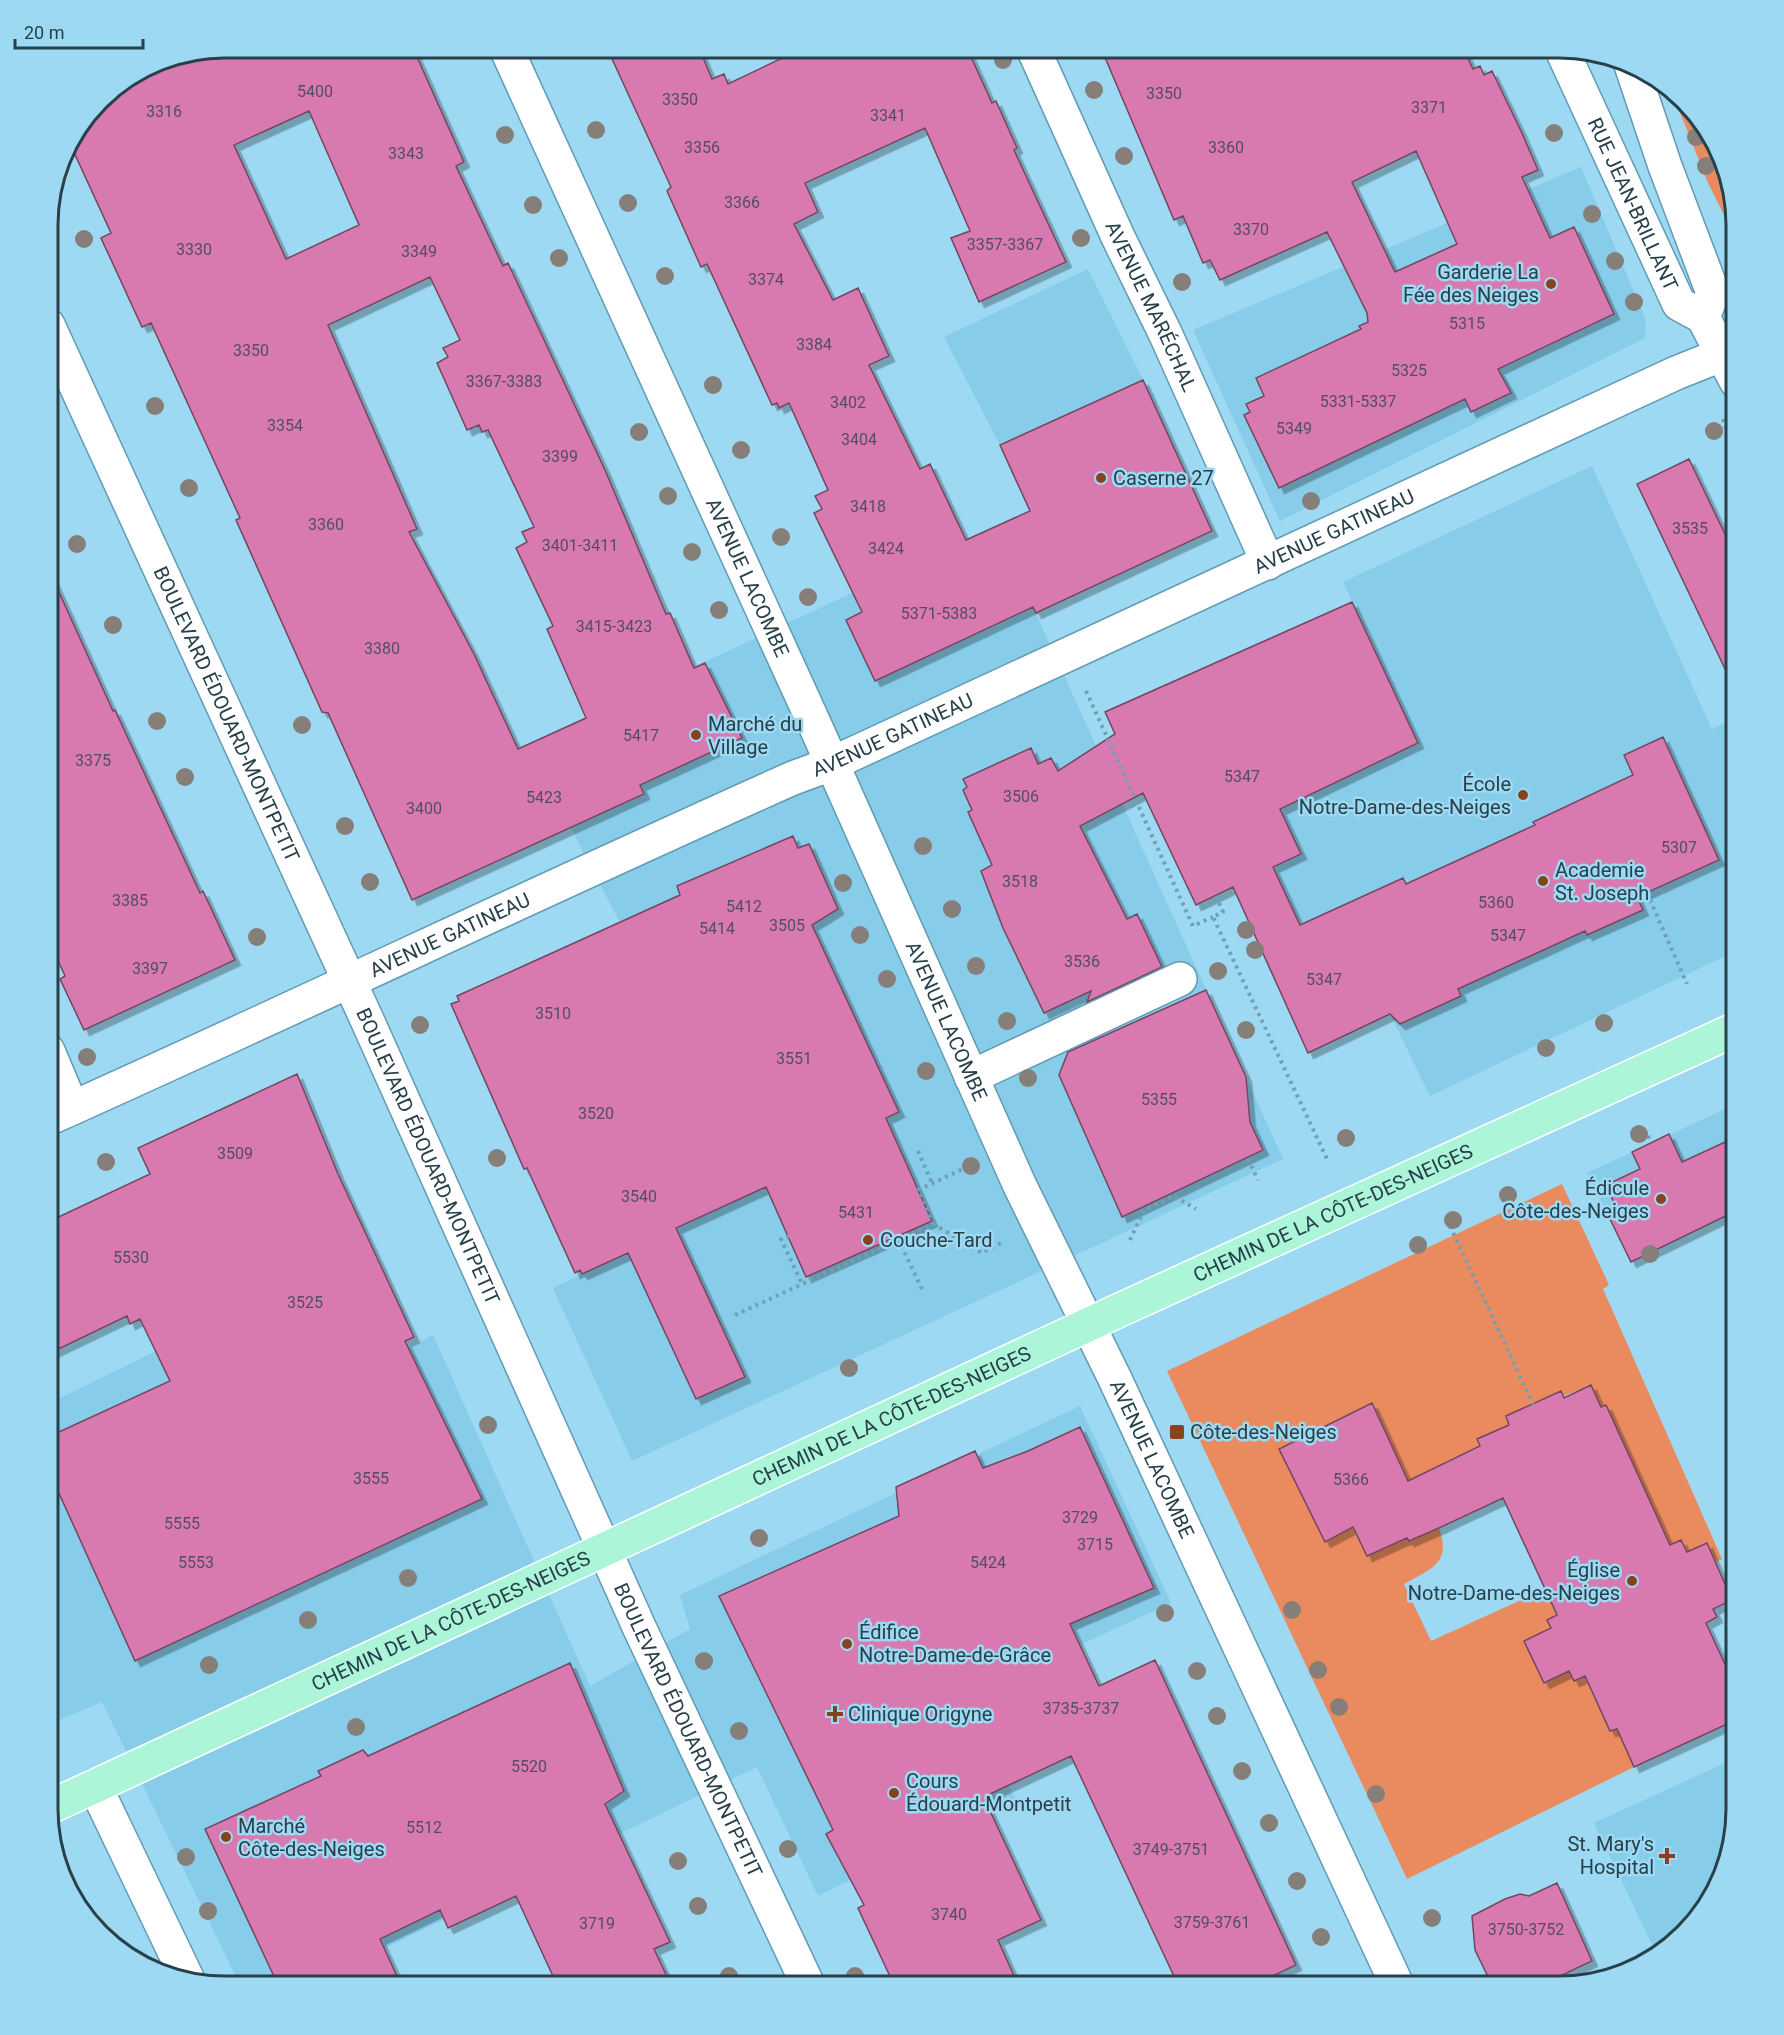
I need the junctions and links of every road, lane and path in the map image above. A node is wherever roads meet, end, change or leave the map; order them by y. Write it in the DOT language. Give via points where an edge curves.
graph roads {
  1 [pos="511,58"];
  2 [pos="1038,59"];
  3 [pos="1566,59"];
  4 [pos="1634,77"];
  5 [pos="1703,317"];
  6 [pos="59,349"];
  7 [pos="1725,352"];
  8 [pos="1725,363"];
  9 [pos="1721,412"];
  10 [pos="1725,425"];
  11 [pos="1268,563"];
  12 [pos="1086,691"];
  13 [pos="831,764"];
  14 [pos="1647,893"];
  15 [pos="1215,896"];
  16 [pos="1213,917"];
  17 [pos="1180,980"];
  18 [pos="349,982"];
  19 [pos="1687,984"];
  20 [pos="1725,1034"];
  21 [pos="971,1077"];
  22 [pos="60,1113"];
  23 [pos="1648,1136"];
  24 [pos="1651,1142"];
  25 [pos="918,1150"];
  26 [pos="1248,1159"];
  27 [pos="1328,1161"];
  28 [pos="967,1167"];
  29 [pos="1258,1180"];
  30 [pos="932,1183"];
  31 [pos="1196,1209"];
  32 [pos="933,1224"];
  33 [pos="1450,1226"];
  34 [pos="789,1236"];
  35 [pos="898,1239"];
  36 [pos="1130,1240"];
  37 [pos="1001,1244"];
  38 [pos="802,1284"];
  39 [pos="922,1289"];
  40 [pos="735,1315"];
  41 [pos="1090,1325"];
  42 [pos="1533,1404"];
  43 [pos="605,1551"];
  44 [pos="95,1786"];
  45 [pos="58,1803"];
  46 [pos="184,1971"];
  47 [pos="804,1976"];
  48 [pos="1393,1976"];
  1 -- 13 [label="street, AVENUE LACOMBE"];
  2 -- 11 [label="street, AVENUE MARÉCHAL"];
  3 -- 5 [label="street, RUE JEAN-BRILLANT" via="1679,303"];
  4 -- 5 [label="street" via="1713,293"];
  5 -- 7 [label="street"];
  6 -- 18 [label="street, BOULEVARD ÉDOUARD-MONTPETIT"];
  8 -- 11 [label="street, AVENUE GATINEAU" via="1676,374"];
  9 -- 10 [label="path"];
  11 -- 13 [label="street, AVENUE GATINEAU"];
  12 -- 16 [label="path" via="1193,926"];
  13 -- 18 [label="street, AVENUE GATINEAU" via="520,900"];
  13 -- 21 [label="street, AVENUE LACOMBE"];
  14 -- 19 [label="path"];
  15 -- 16 [label="path" via="1223,912"];
  16 -- 27 [label="path"];
  17 -- 21 [label="street"];
  18 -- 22 [label="street, AVENUE GATINEAU"];
  18 -- 43 [label="street, BOULEVARD ÉDOUARD-MONTPETIT"];
  20 -- 41 [label="main road, CHEMIN DE LA CÔTE-DES-NEIGES"];
  21 -- 41 [label="street, AVENUE LACOMBE" via="1062,1275"];
  23 -- 24 [label="path"];
  25 -- 30 [label="path"];
  26 -- 29 [label="path"];
  28 -- 30 [label="path"];
  30 -- 32 [label="path" via="918,1190"];
  31 -- 36 [label="path" via="1174,1196 1144,1210"];
  32 -- 35 [label="path"];
  32 -- 37 [label="path" via="982,1253"];
  33 -- 42 [label="path"];
  34 -- 38 [label="path" via="781,1239"];
  35 -- 38 [label="path"];
  35 -- 39 [label="path"];
  38 -- 40 [label="path"];
  41 -- 43 [label="main road, CHEMIN DE LA CÔTE-DES-NEIGES"];
  41 -- 48 [label="street, AVENUE LACOMBE"];
  43 -- 44 [label="main road, CHEMIN DE LA CÔTE-DES-NEIGES"];
  43 -- 47 [label="street, BOULEVARD ÉDOUARD-MONTPETIT"];
  44 -- 45 [label="main road, CHEMIN DE LA CÔTE-DES-NEIGES"];
  44 -- 46 [label="street"];
}
